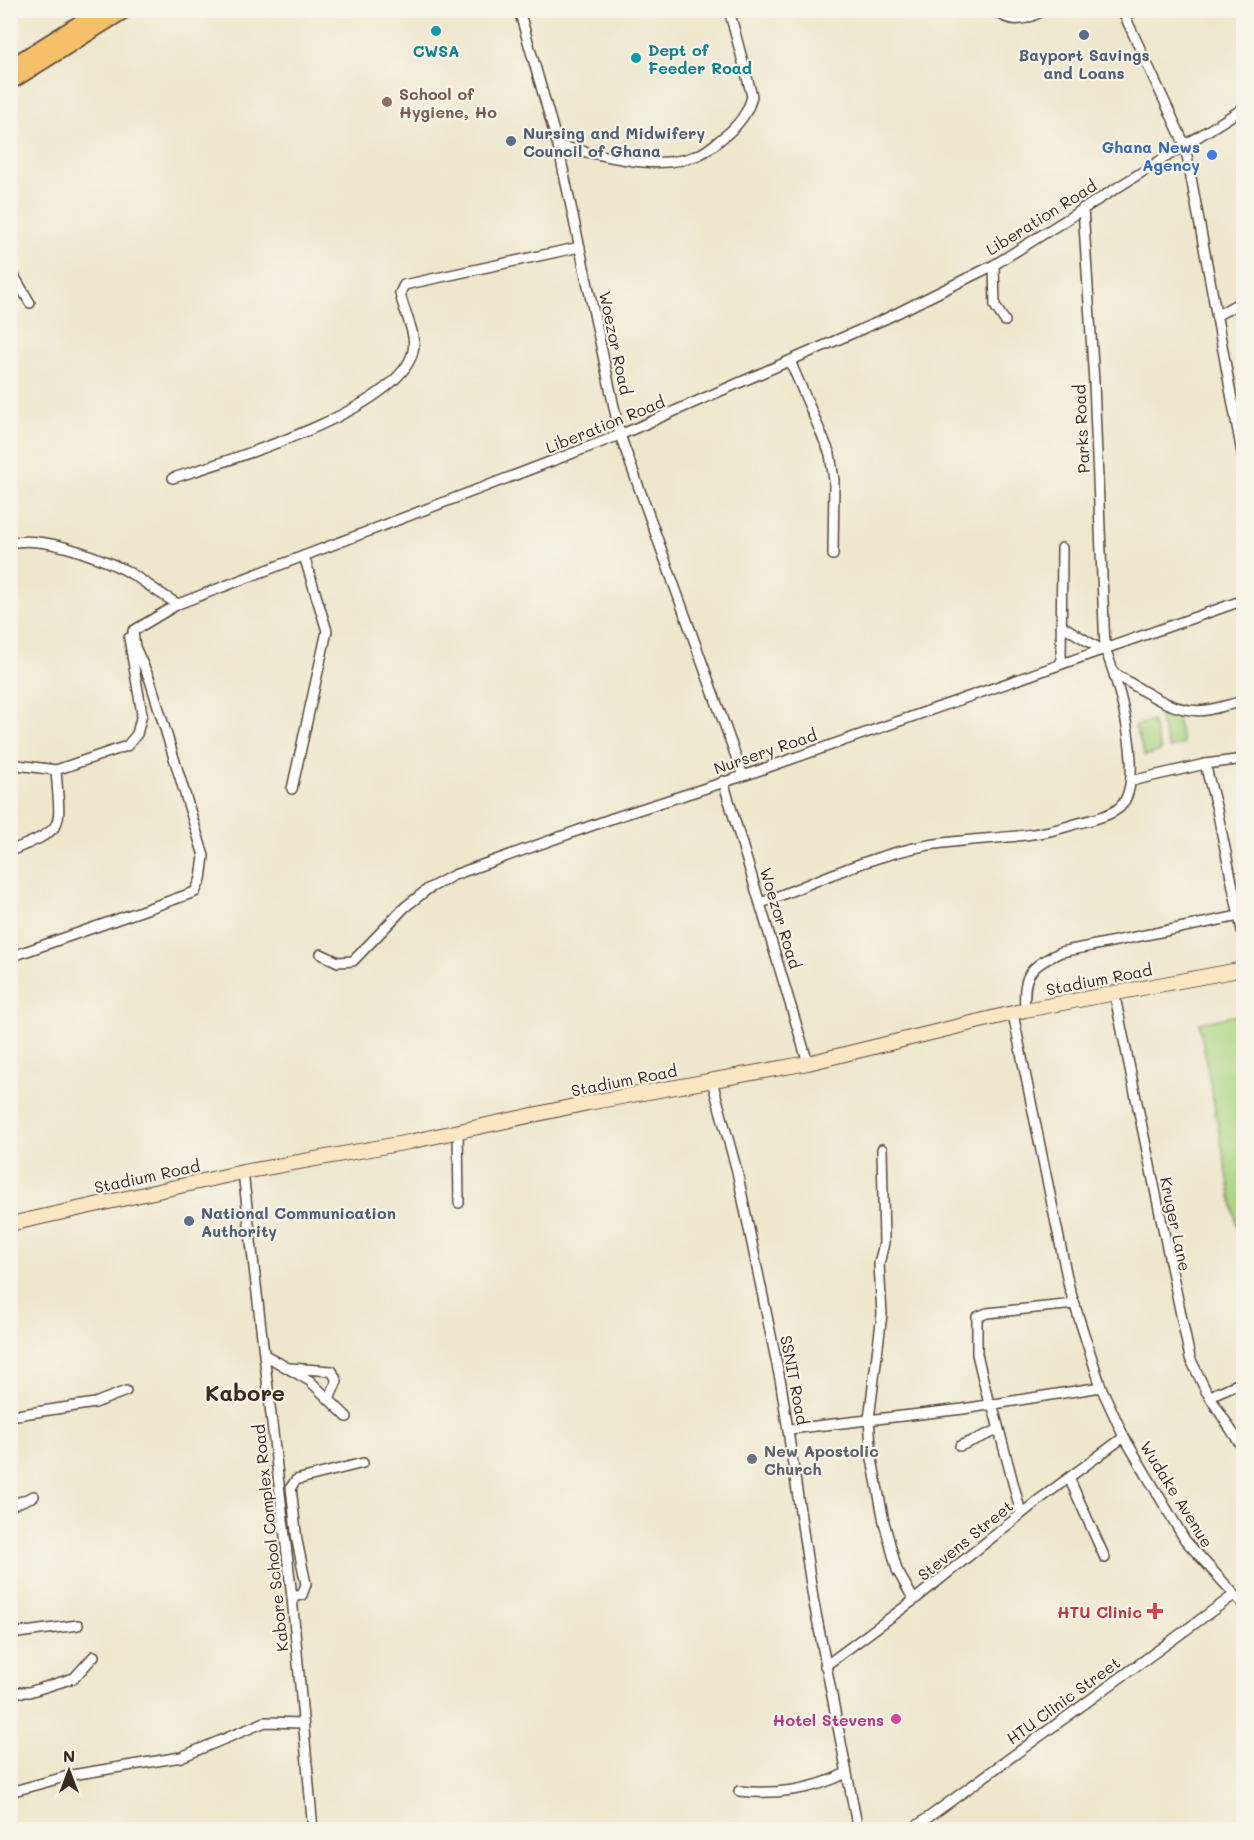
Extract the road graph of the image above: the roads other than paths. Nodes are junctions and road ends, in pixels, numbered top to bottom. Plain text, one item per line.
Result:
1 (101, 10) edge
2 (125, 10) edge
3 (519, 10) edge
4 (729, 10) edge
5 (995, 10) edge
6 (1044, 10) edge
7 (1122, 10) edge
8 (10, 67) edge
9 (10, 82) edge
10 (1244, 108) edge
11 (1185, 145) junction
12 (558, 146) junction
13 (1083, 208) junction
14 (579, 247) junction
15 (994, 265) junction
16 (10, 269) edge
17 (1244, 300) edge
18 (30, 303) dead end
19 (1216, 316) junction
20 (1005, 321) dead end
21 (790, 362) junction
22 (620, 435) junction
23 (1244, 464) edge
24 (173, 478) dead end
25 (10, 543) edge
26 (1062, 548) dead end
27 (833, 555) dead end
28 (304, 556) junction
29 (1244, 600) edge
30 (178, 604) junction
31 (1061, 625) junction
32 (133, 631) junction
33 (1104, 649) junction
34 (1061, 664) junction
35 (1117, 675) junction
36 (1244, 701) edge
37 (1244, 759) edge
38 (10, 764) edge
39 (1204, 765) junction
40 (56, 770) junction
41 (743, 776) junction
42 (723, 781) junction
43 (1131, 781) junction
44 (292, 789) dead end
45 (10, 851) edge
46 (761, 903) junction
47 (1239, 916) junction
48 (1244, 940) edge
49 (321, 954) dead end
50 (10, 957) edge
51 (1244, 969) edge
52 (1114, 992) junction
53 (1019, 1012) junction
54 (808, 1063) junction
55 (712, 1081) junction
56 (458, 1131) junction
57 (882, 1149) dead end
58 (243, 1172) junction
59 (459, 1203) dead end
60 (10, 1224) edge
61 (1075, 1304) junction
62 (265, 1354) junction
63 (287, 1368) junction
64 (1244, 1381) edge
65 (1101, 1387) junction
66 (126, 1391) dead end
67 (1210, 1396) junction
68 (329, 1399) junction
69 (991, 1404) junction
70 (10, 1416) edge
71 (347, 1417) dead end
72 (869, 1419) junction
73 (790, 1429) junction
74 (998, 1430) junction
75 (1124, 1437) junction
76 (960, 1446) dead end
77 (1244, 1450) edge
78 (363, 1463) dead end
79 (1070, 1478) junction
80 (34, 1496) dead end
81 (10, 1506) edge
82 (1021, 1514) junction
83 (1105, 1558) dead end
84 (1234, 1595) junction
85 (292, 1597) junction
86 (914, 1600) junction
87 (1244, 1605) edge
88 (78, 1625) dead end
89 (10, 1634) edge
90 (94, 1656) dead end
91 (825, 1666) junction
92 (10, 1692) edge
93 (303, 1723) junction
94 (846, 1773) junction
95 (739, 1791) dead end
96 (10, 1792) edge
97 (313, 1830) edge
98 (858, 1830) edge
99 (911, 1830) edge

1 - 8 main road
2 - 9 main road
3 - 12 street, Woezor Road
4 - 12 street
5 - 6 street
7 - 11 street
10 - 11 street, Liberation Road
11 - 13 street, Liberation Road
11 - 19 street
12 - 14 street, Woezor Road
13 - 15 street, Liberation Road
13 - 33 street, Parks Road
14 - 22 street, Woezor Road
14 - 24 street
15 - 20 street
15 - 21 street, Liberation Road
16 - 18 street
17 - 19 street
19 - 23 street
21 - 22 street, Liberation Road
21 - 27 street
22 - 28 street, Liberation Road
22 - 41 street, Woezor Road
25 - 30 street
26 - 31 street
28 - 30 street, Liberation Road
28 - 44 street
29 - 33 street, Nursery Road
30 - 32 street, Liberation Road
31 - 33 street
31 - 34 street
32 - 40 street
32 - 50 street
33 - 34 street, Nursery Road
33 - 35 street
34 - 41 street, Nursery Road
35 - 36 street
35 - 43 street
37 - 39 street
38 - 40 street
39 - 43 street
39 - 47 street
40 - 45 street
41 - 42 street, Nursery Road
42 - 46 street, Woezor Road
42 - 49 street, Nursery Road
43 - 46 street
46 - 54 street, Woezor Road
47 - 48 street
47 - 53 street, Wudake Avenue
51 - 52 main road, Stadium Road
52 - 53 main road, Stadium Road
52 - 67 street, Kruger Lane
53 - 54 main road, Stadium Road
53 - 61 street, Wudake Avenue
54 - 55 main road, Stadium Road
55 - 56 main road, Stadium Road
55 - 73 street, SSNIT Road
56 - 58 main road, Stadium Road
56 - 59 street
57 - 72 street
58 - 60 main road, Stadium Road
58 - 62 street, Kabore School Complex Road
61 - 65 street, Wudake Avenue
61 - 69 street
62 - 63 street
62 - 85 street, Kabore School Complex Road
63 - 68 street
63 - 68 street
64 - 67 street
65 - 69 street
65 - 75 street, Wudake Avenue
66 - 70 street
67 - 77 street, Kruger Lane
68 - 71 street
69 - 72 street
69 - 74 street
72 - 73 street
72 - 86 street
73 - 91 street, SSNIT Road
74 - 76 street
74 - 82 street
75 - 79 street, Stevens Street
75 - 84 street, Wudake Avenue
78 - 85 street
79 - 82 street, Stevens Street
79 - 83 street
80 - 81 street
82 - 86 street, Stevens Street
84 - 87 street, Wudake Avenue
84 - 99 street, HTU Clinic Street
85 - 93 street, Kabore School Complex Road
86 - 91 street, Stevens Street
88 - 89 street
90 - 92 street
91 - 94 street, SSNIT Road
93 - 96 street
93 - 97 street, Kabore School Complex Road
94 - 95 street
94 - 98 street, SSNIT Road

